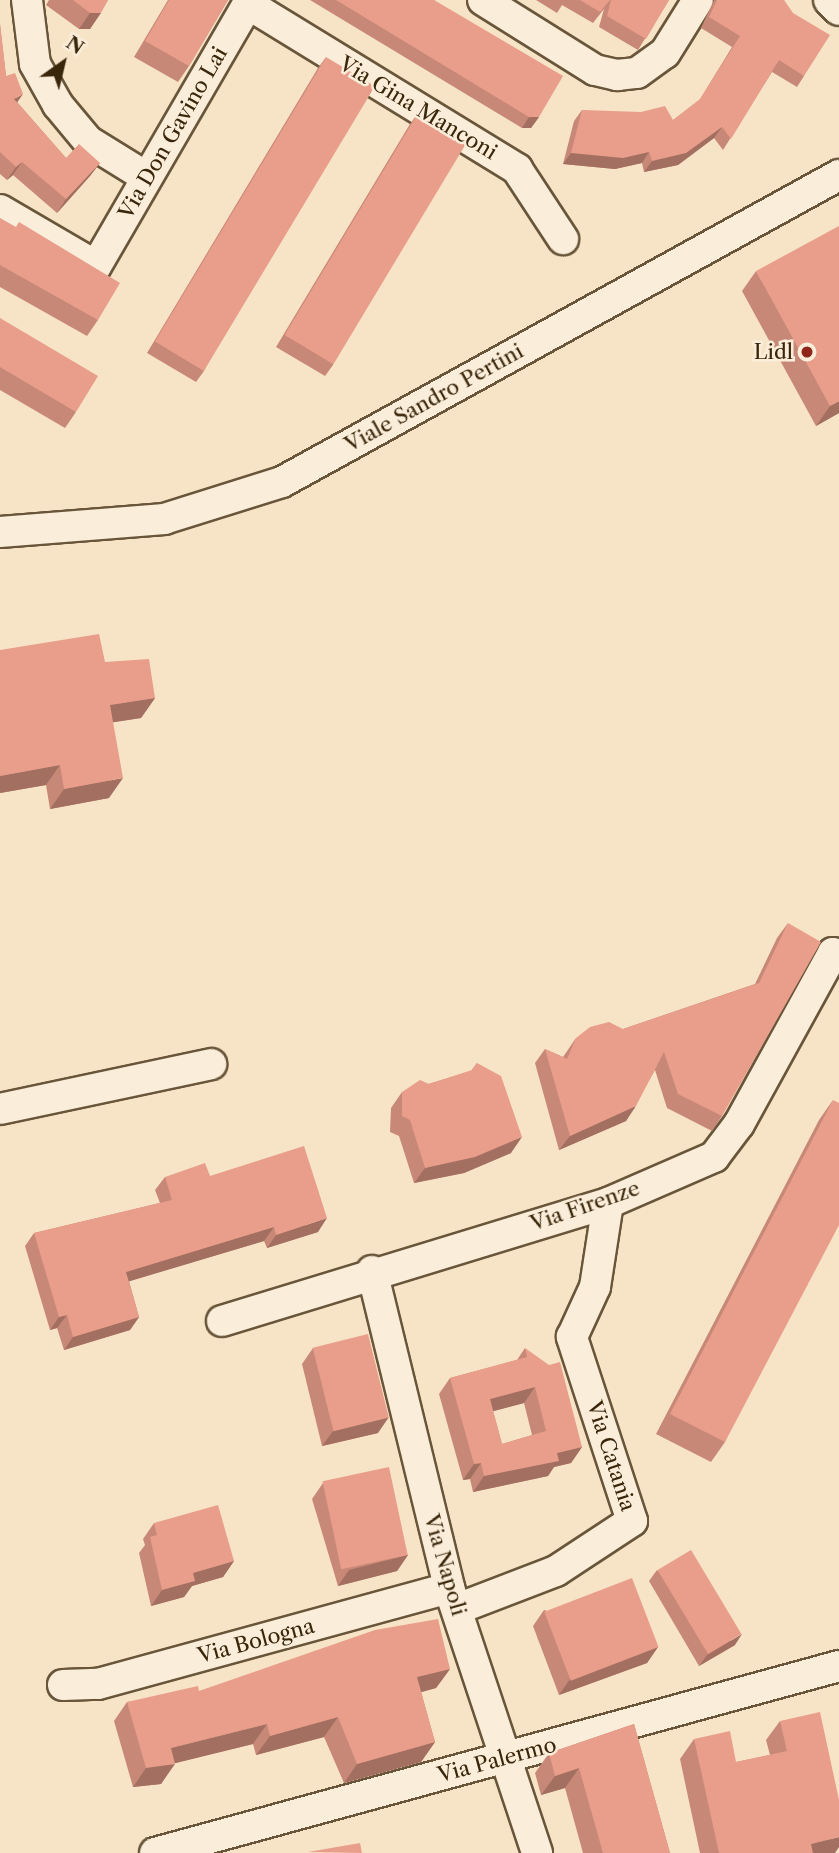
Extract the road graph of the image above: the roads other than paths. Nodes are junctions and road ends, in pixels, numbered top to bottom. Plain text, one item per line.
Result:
1 (27, 0) edge
2 (483, 0) edge
3 (698, 0) edge
4 (830, 0) edge
5 (249, 2) edge
6 (839, 10) edge
7 (839, 175) edge
8 (146, 177) junction
9 (0, 211) edge
10 (563, 239) dead end
11 (0, 532) edge
12 (839, 957) edge
13 (211, 1064) dead end
14 (0, 1109) edge
15 (608, 1203) junction
16 (372, 1271) junction
17 (222, 1321) dead end
18 (453, 1599) junction
19 (839, 1665) edge
20 (63, 1685) dead end
21 (508, 1757) junction
22 (155, 1853) edge
23 (537, 1853) edge

1 - 8 street
2 - 3 street
4 - 6 street
5 - 8 street, Via Don Gavino Lai
5 - 10 street, Via Gina Manconi
7 - 11 street, Viale Sandro Pertini
8 - 9 street, Via Don Gavino Lai
12 - 15 street, Via Firenze
13 - 14 street
15 - 16 street, Via Firenze
15 - 18 street, Via Catania
16 - 17 street, Via Firenze
16 - 18 street, Via Napoli
18 - 20 street, Via Bologna
18 - 21 street, Via Napoli
19 - 21 street, Via Palermo
21 - 22 street, Via Palermo
21 - 23 street, Via Napoli

